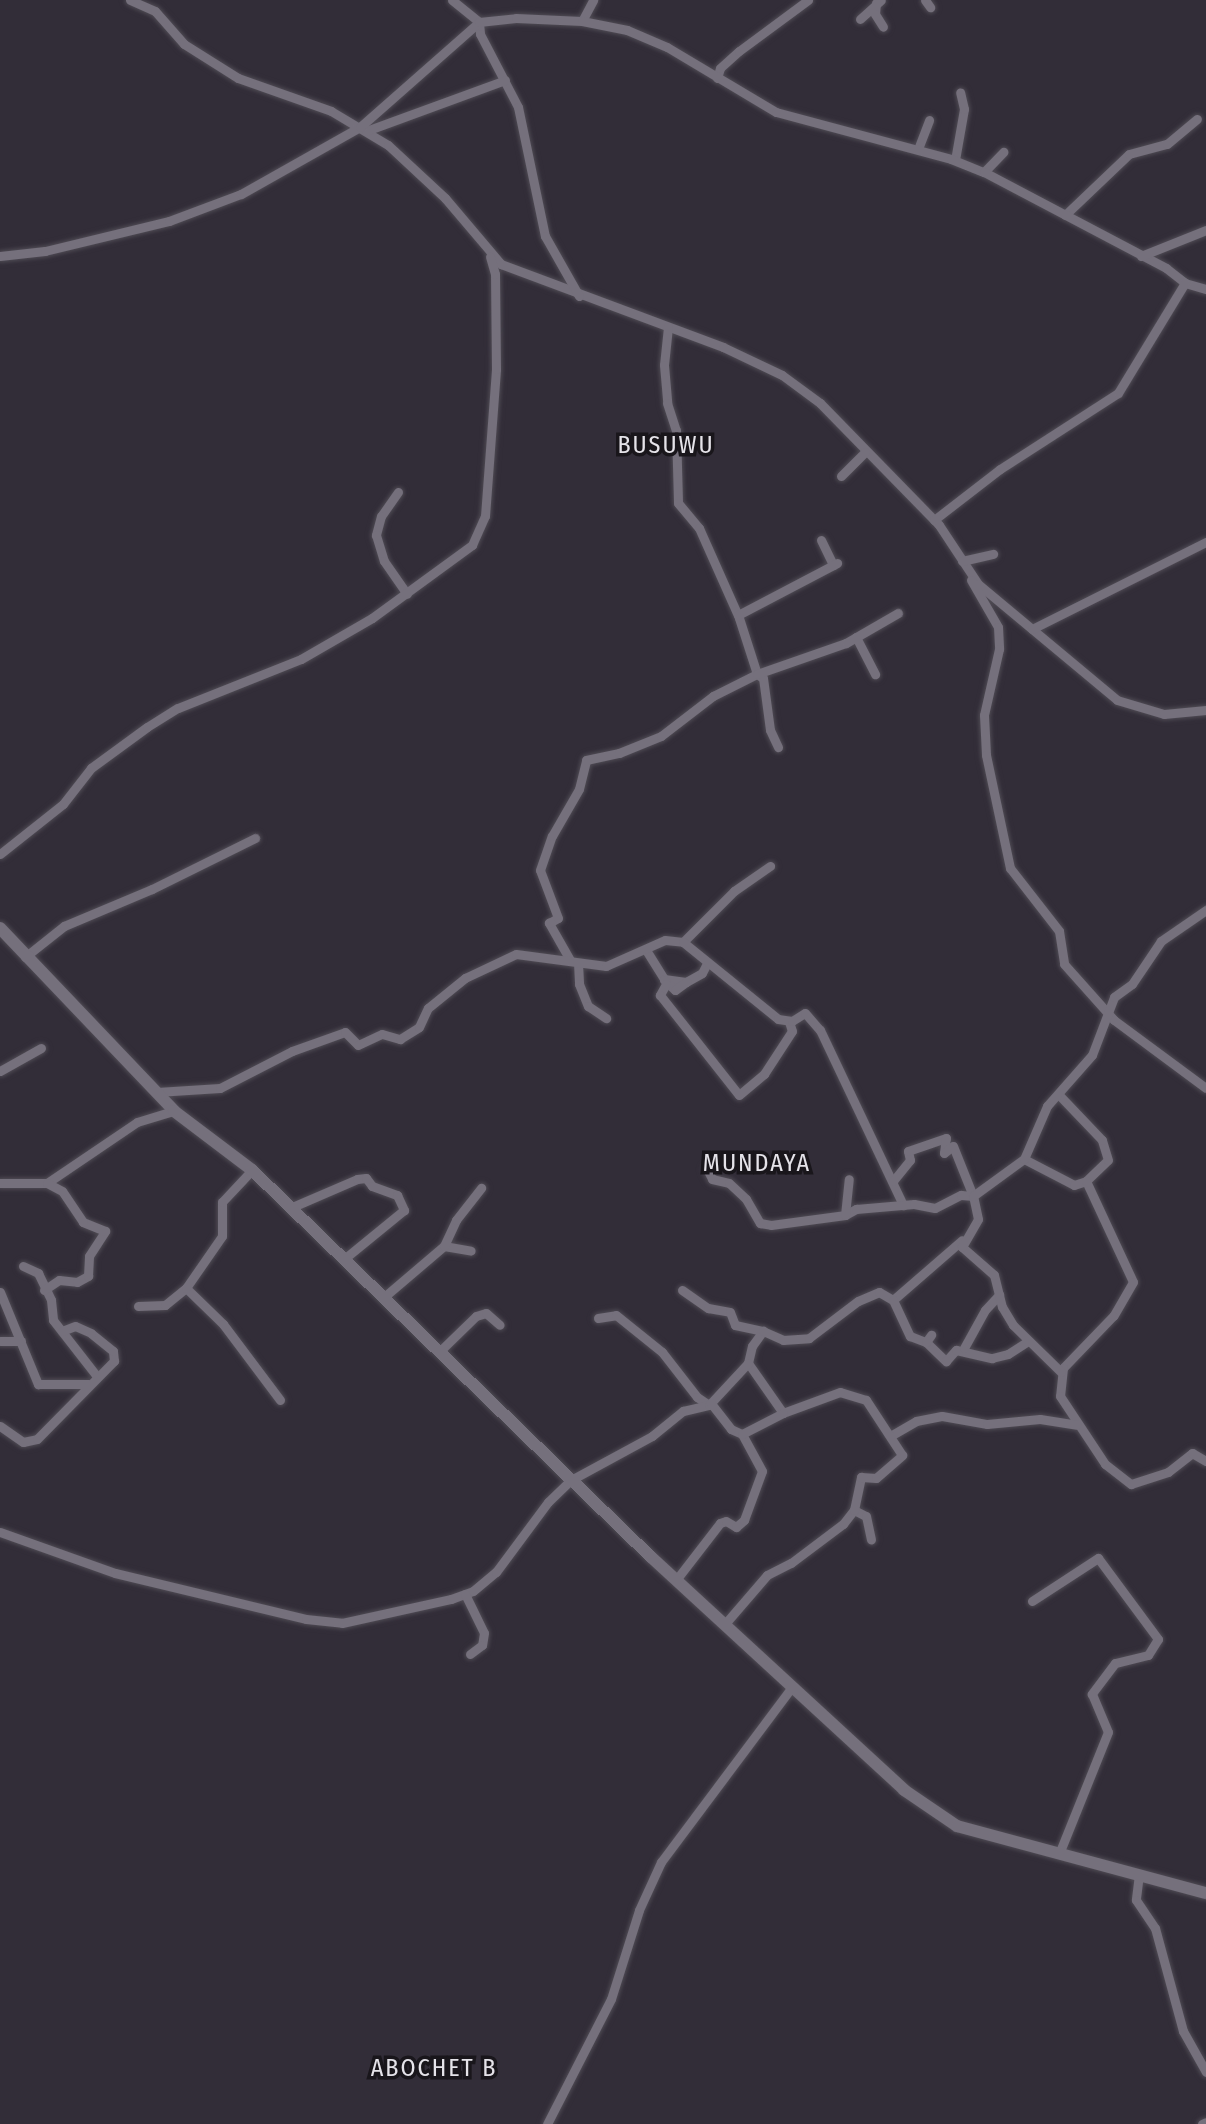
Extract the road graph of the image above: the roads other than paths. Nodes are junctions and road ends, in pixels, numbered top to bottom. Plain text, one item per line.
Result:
1 (130, 0) edge
2 (452, 0) edge
3 (593, 0) edge
4 (808, 0) edge
5 (879, 2) edge
6 (860, 19) dead end
7 (582, 21) junction
8 (479, 22) junction
9 (883, 27) dead end
10 (717, 78) junction
11 (505, 80) junction
12 (960, 92) dead end
13 (1198, 119) dead end
14 (929, 120) dead end
15 (363, 129) junction
16 (918, 149) junction
17 (1003, 152) dead end
18 (955, 160) junction
19 (984, 172) junction
20 (1065, 215) junction
21 (1206, 230) edge
22 (489, 255) junction
23 (0, 256) edge
24 (1141, 256) junction
25 (1185, 284) junction
26 (1206, 289) edge
27 (580, 297) junction
28 (668, 327) junction
29 (865, 452) junction
30 (841, 476) dead end
31 (398, 492) dead end
32 (934, 520) junction
33 (821, 540) dead end
34 (1206, 542) edge
35 (993, 554) dead end
36 (962, 561) junction
37 (967, 572) junction
38 (407, 594) junction
39 (898, 613) dead end
40 (738, 615) junction
41 (1032, 629) junction
42 (856, 637) junction
43 (757, 674) junction
44 (875, 674) dead end
45 (1206, 710) edge
46 (778, 747) dead end
47 (255, 838) dead end
48 (0, 854) edge
49 (769, 866) dead end
50 (1206, 910) edge
51 (0, 928) edge
52 (683, 942) junction
53 (646, 950) junction
54 (25, 957) junction
55 (574, 962) junction
56 (707, 963) junction
57 (665, 981) junction
58 (1109, 1014) junction
59 (606, 1018) dead end
60 (789, 1021) junction
61 (41, 1048) dead end
62 (1, 1072) edge
63 (1206, 1088) edge
64 (157, 1092) junction
65 (1059, 1095) junction
66 (174, 1111) junction
67 (1024, 1159) junction
68 (707, 1169) dead end
69 (252, 1170) junction
70 (849, 1179) dead end
71 (894, 1181) junction
72 (1086, 1181) junction
73 (0, 1183) edge
74 (47, 1183) junction
75 (481, 1188) dead end
76 (973, 1196) junction
77 (903, 1205) junction
78 (290, 1208) junction
79 (845, 1214) junction
80 (962, 1240) junction
81 (444, 1246) junction
82 (471, 1251) dead end
83 (344, 1259) junction
84 (23, 1266) dead end
85 (186, 1288) junction
86 (44, 1290) junction
87 (682, 1290) dead end
88 (0, 1292) edge
89 (999, 1295) junction
90 (384, 1297) junction
91 (894, 1300) junction
92 (138, 1306) dead end
93 (598, 1318) dead end
94 (500, 1325) dead end
95 (62, 1331) junction
96 (763, 1331) junction
97 (0, 1341) edge
98 (21, 1341) junction
99 (1028, 1341) junction
100 (964, 1348) junction
101 (440, 1351) junction
102 (748, 1363) junction
103 (1061, 1372) junction
104 (96, 1375) junction
105 (88, 1384) junction
106 (279, 1400) dead end
107 (710, 1404) junction
108 (783, 1413) junction
109 (0, 1426) edge
110 (1078, 1426) junction
111 (742, 1434) junction
112 (892, 1435) junction
113 (1206, 1461) edge
114 (571, 1480) junction
115 (854, 1510) junction
116 (0, 1532) edge
117 (871, 1539) dead end
118 (676, 1580) junction
119 (466, 1594) junction
120 (1031, 1601) dead end
121 (724, 1625) junction
122 (470, 1654) dead end
123 (791, 1688) junction
124 (1059, 1854) junction
125 (1139, 1874) junction
126 (1206, 1893) edge
127 (1206, 2072) edge
128 (547, 2124) edge

1 - 15 street
2 - 8 street
3 - 7 street
4 - 10 street
5 - 6 street
5 - 9 street
7 - 8 street
7 - 10 street
8 - 11 street
8 - 15 street
10 - 16 street
11 - 15 street
11 - 27 street
12 - 18 street
13 - 20 street
14 - 16 street
15 - 22 street
15 - 23 street
16 - 18 street
17 - 19 street
18 - 19 street
19 - 20 street
20 - 24 street
21 - 24 street
22 - 27 street
22 - 38 street
24 - 25 street
25 - 26 street
25 - 32 street
27 - 28 street
28 - 29 street
28 - 40 street
29 - 30 street
29 - 32 street
31 - 38 street
32 - 36 street
33 - 40 street
34 - 41 street
35 - 36 street
36 - 37 street
37 - 41 street
37 - 58 street
38 - 48 street
39 - 42 street
40 - 43 street
41 - 45 street
42 - 43 street
42 - 44 street
43 - 46 street
43 - 55 street
47 - 54 street
49 - 52 street
50 - 58 street
51 - 54 main road
52 - 53 street
52 - 56 street
53 - 55 street
53 - 57 street
54 - 64 main road
55 - 59 street
55 - 64 street
56 - 57 street
56 - 60 street
57 - 60 street
58 - 63 street
58 - 65 street
60 - 71 street
61 - 62 street
64 - 66 main road
65 - 67 street
65 - 72 street
66 - 69 main road
66 - 74 street
67 - 72 street
67 - 76 street
68 - 79 street
69 - 78 main road
69 - 85 street
70 - 79 street
71 - 76 street
71 - 77 street
72 - 103 street
73 - 74 street
74 - 86 street
75 - 81 street
76 - 77 street
76 - 80 street
77 - 79 street
78 - 83 main road
78 - 83 street
80 - 89 street
80 - 91 street
81 - 82 street
81 - 90 street
83 - 90 main road
84 - 86 street
85 - 92 street
85 - 106 street
86 - 95 street
87 - 96 street
88 - 98 street
89 - 99 street
89 - 100 street
90 - 101 main road
91 - 96 street
91 - 100 street
93 - 107 street
94 - 101 street
95 - 104 street
95 - 104 street
96 - 102 street
97 - 98 street
98 - 105 street
99 - 100 street
99 - 103 street
101 - 114 main road
102 - 107 street
102 - 108 street
103 - 110 street
104 - 105 street
105 - 109 street
107 - 111 street
107 - 114 street
108 - 111 street
108 - 112 street
110 - 112 street
110 - 113 street
111 - 118 street
112 - 115 street
114 - 118 main road
114 - 119 street
115 - 117 street
115 - 121 street
116 - 119 street
118 - 121 main road
119 - 122 street
120 - 124 street
121 - 123 main road
123 - 124 main road
123 - 128 street
124 - 125 main road
125 - 126 main road
125 - 127 street

